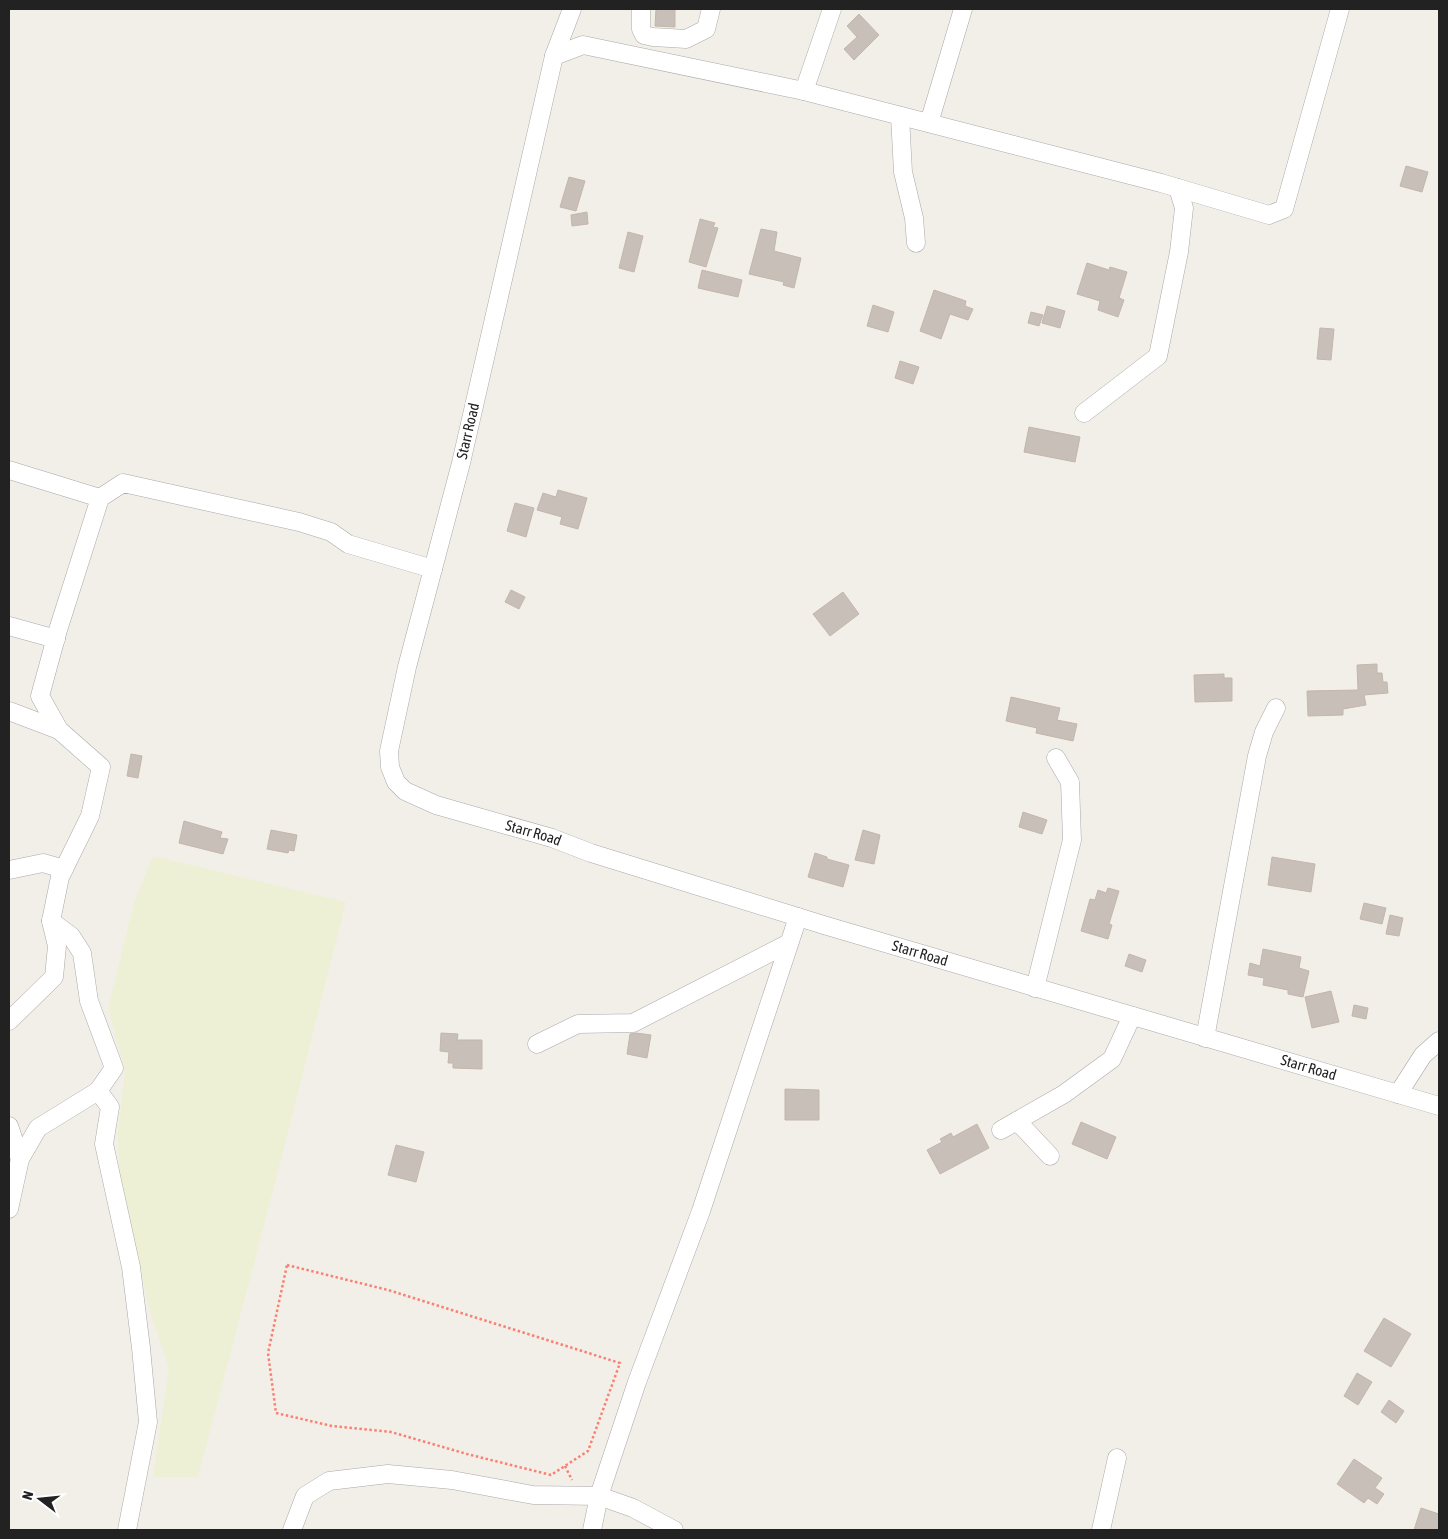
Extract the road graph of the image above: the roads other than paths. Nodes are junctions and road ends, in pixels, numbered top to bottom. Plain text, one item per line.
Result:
1 (572, 9) edge
2 (641, 9) edge
3 (711, 9) edge
4 (832, 9) edge
5 (963, 9) edge
6 (1340, 9) edge
7 (686, 39) junction
8 (554, 56) junction
9 (681, 65) junction
10 (804, 91) junction
11 (900, 116) junction
12 (929, 123) junction
13 (1178, 188) junction
14 (916, 243) dead end
15 (1084, 413) dead end
16 (9, 470) edge
17 (100, 498) junction
18 (433, 569) junction
19 (9, 626) edge
20 (56, 639) junction
21 (1276, 708) dead end
22 (9, 711) edge
23 (60, 730) junction
24 (1056, 758) dead end
25 (64, 869) junction
26 (9, 870) edge
27 (798, 917) junction
28 (51, 921) junction
29 (789, 944) junction
30 (1035, 988) junction
31 (1132, 1016) junction
32 (9, 1021) edge
33 (1205, 1038) junction
34 (1439, 1041) edge
35 (537, 1044) dead end
36 (98, 1091) junction
37 (1398, 1094) junction
38 (1439, 1106) edge
39 (1017, 1121) junction
40 (9, 1126) edge
41 (1001, 1130) dead end
42 (1050, 1156) dead end
43 (20, 1159) junction
44 (9, 1209) edge
45 (1116, 1458) dead end
46 (599, 1496) junction
47 (128, 1530) edge
48 (292, 1530) edge
49 (592, 1530) edge
50 (674, 1530) edge
51 (1101, 1530) edge

1 - 8 street, Starr Road
2 - 7 street
3 - 7 street
4 - 10 street
5 - 12 street
6 - 13 street
7 - 9 street
8 - 9 street
8 - 18 street, Starr Road
9 - 10 street
10 - 11 street
11 - 12 street
11 - 14 street
12 - 13 street
13 - 15 street
16 - 17 street
17 - 18 street
17 - 20 street
18 - 27 street, Starr Road
19 - 20 street
20 - 23 street
21 - 33 street
22 - 23 street
23 - 25 street
24 - 30 street
25 - 26 street
25 - 28 street
27 - 29 street
27 - 30 street, Starr Road
28 - 32 street
28 - 36 street
29 - 35 street
29 - 46 street
30 - 31 street, Starr Road
31 - 33 street, Starr Road
31 - 39 street
33 - 37 street, Starr Road
34 - 37 street
36 - 43 street
36 - 47 street
37 - 38 street, Starr Road
39 - 41 street
39 - 42 street
40 - 43 street
43 - 44 street
45 - 51 street
46 - 48 street
46 - 49 street
46 - 50 street

